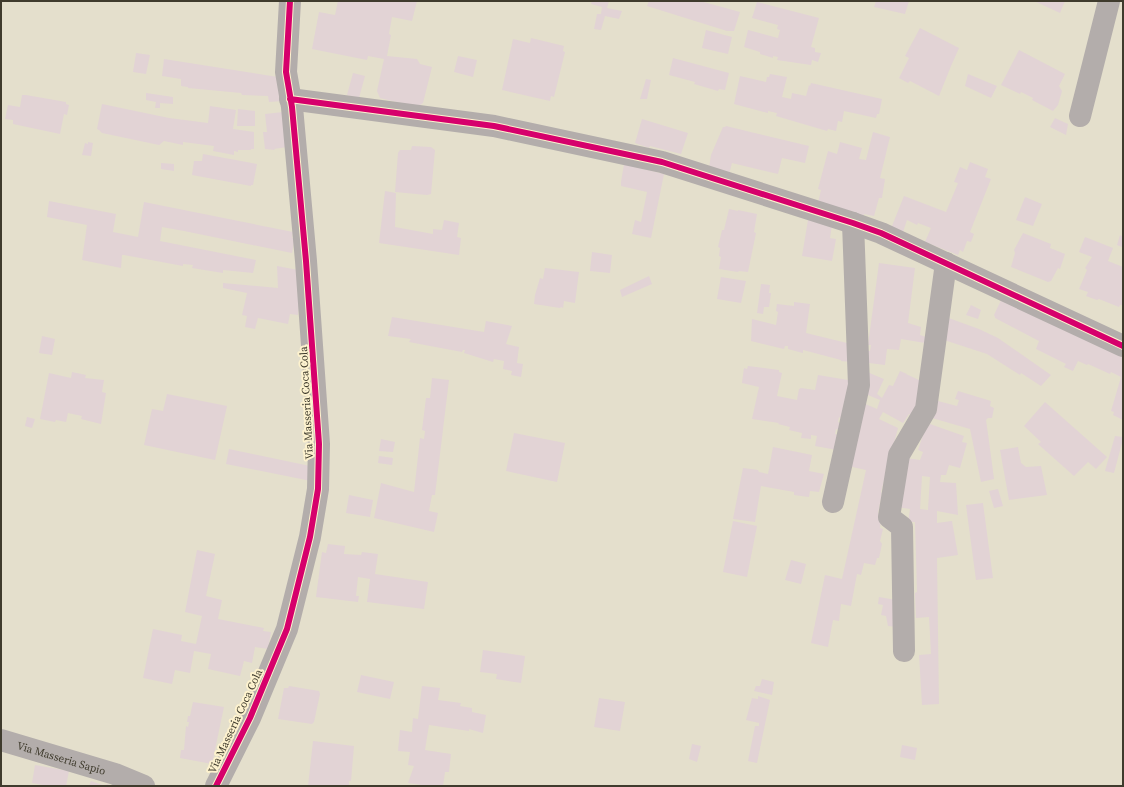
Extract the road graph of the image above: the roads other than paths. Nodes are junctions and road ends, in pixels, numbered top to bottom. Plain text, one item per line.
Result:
1 (290, 1) edge
2 (1109, 1) edge
3 (290, 99) junction
4 (1080, 116) dead end
5 (853, 223) junction
6 (946, 263) junction
7 (1123, 346) edge
8 (833, 502) dead end
9 (904, 651) dead end
10 (1, 740) edge
11 (144, 786) edge
12 (216, 786) edge

1 - 3 street, Via Masseria Coca Cola
2 - 4 street
3 - 5 street
3 - 12 street, Via Masseria Coca Cola
5 - 6 street
5 - 8 street
6 - 7 street
6 - 9 street
10 - 11 street, Via Masseria Sapio

